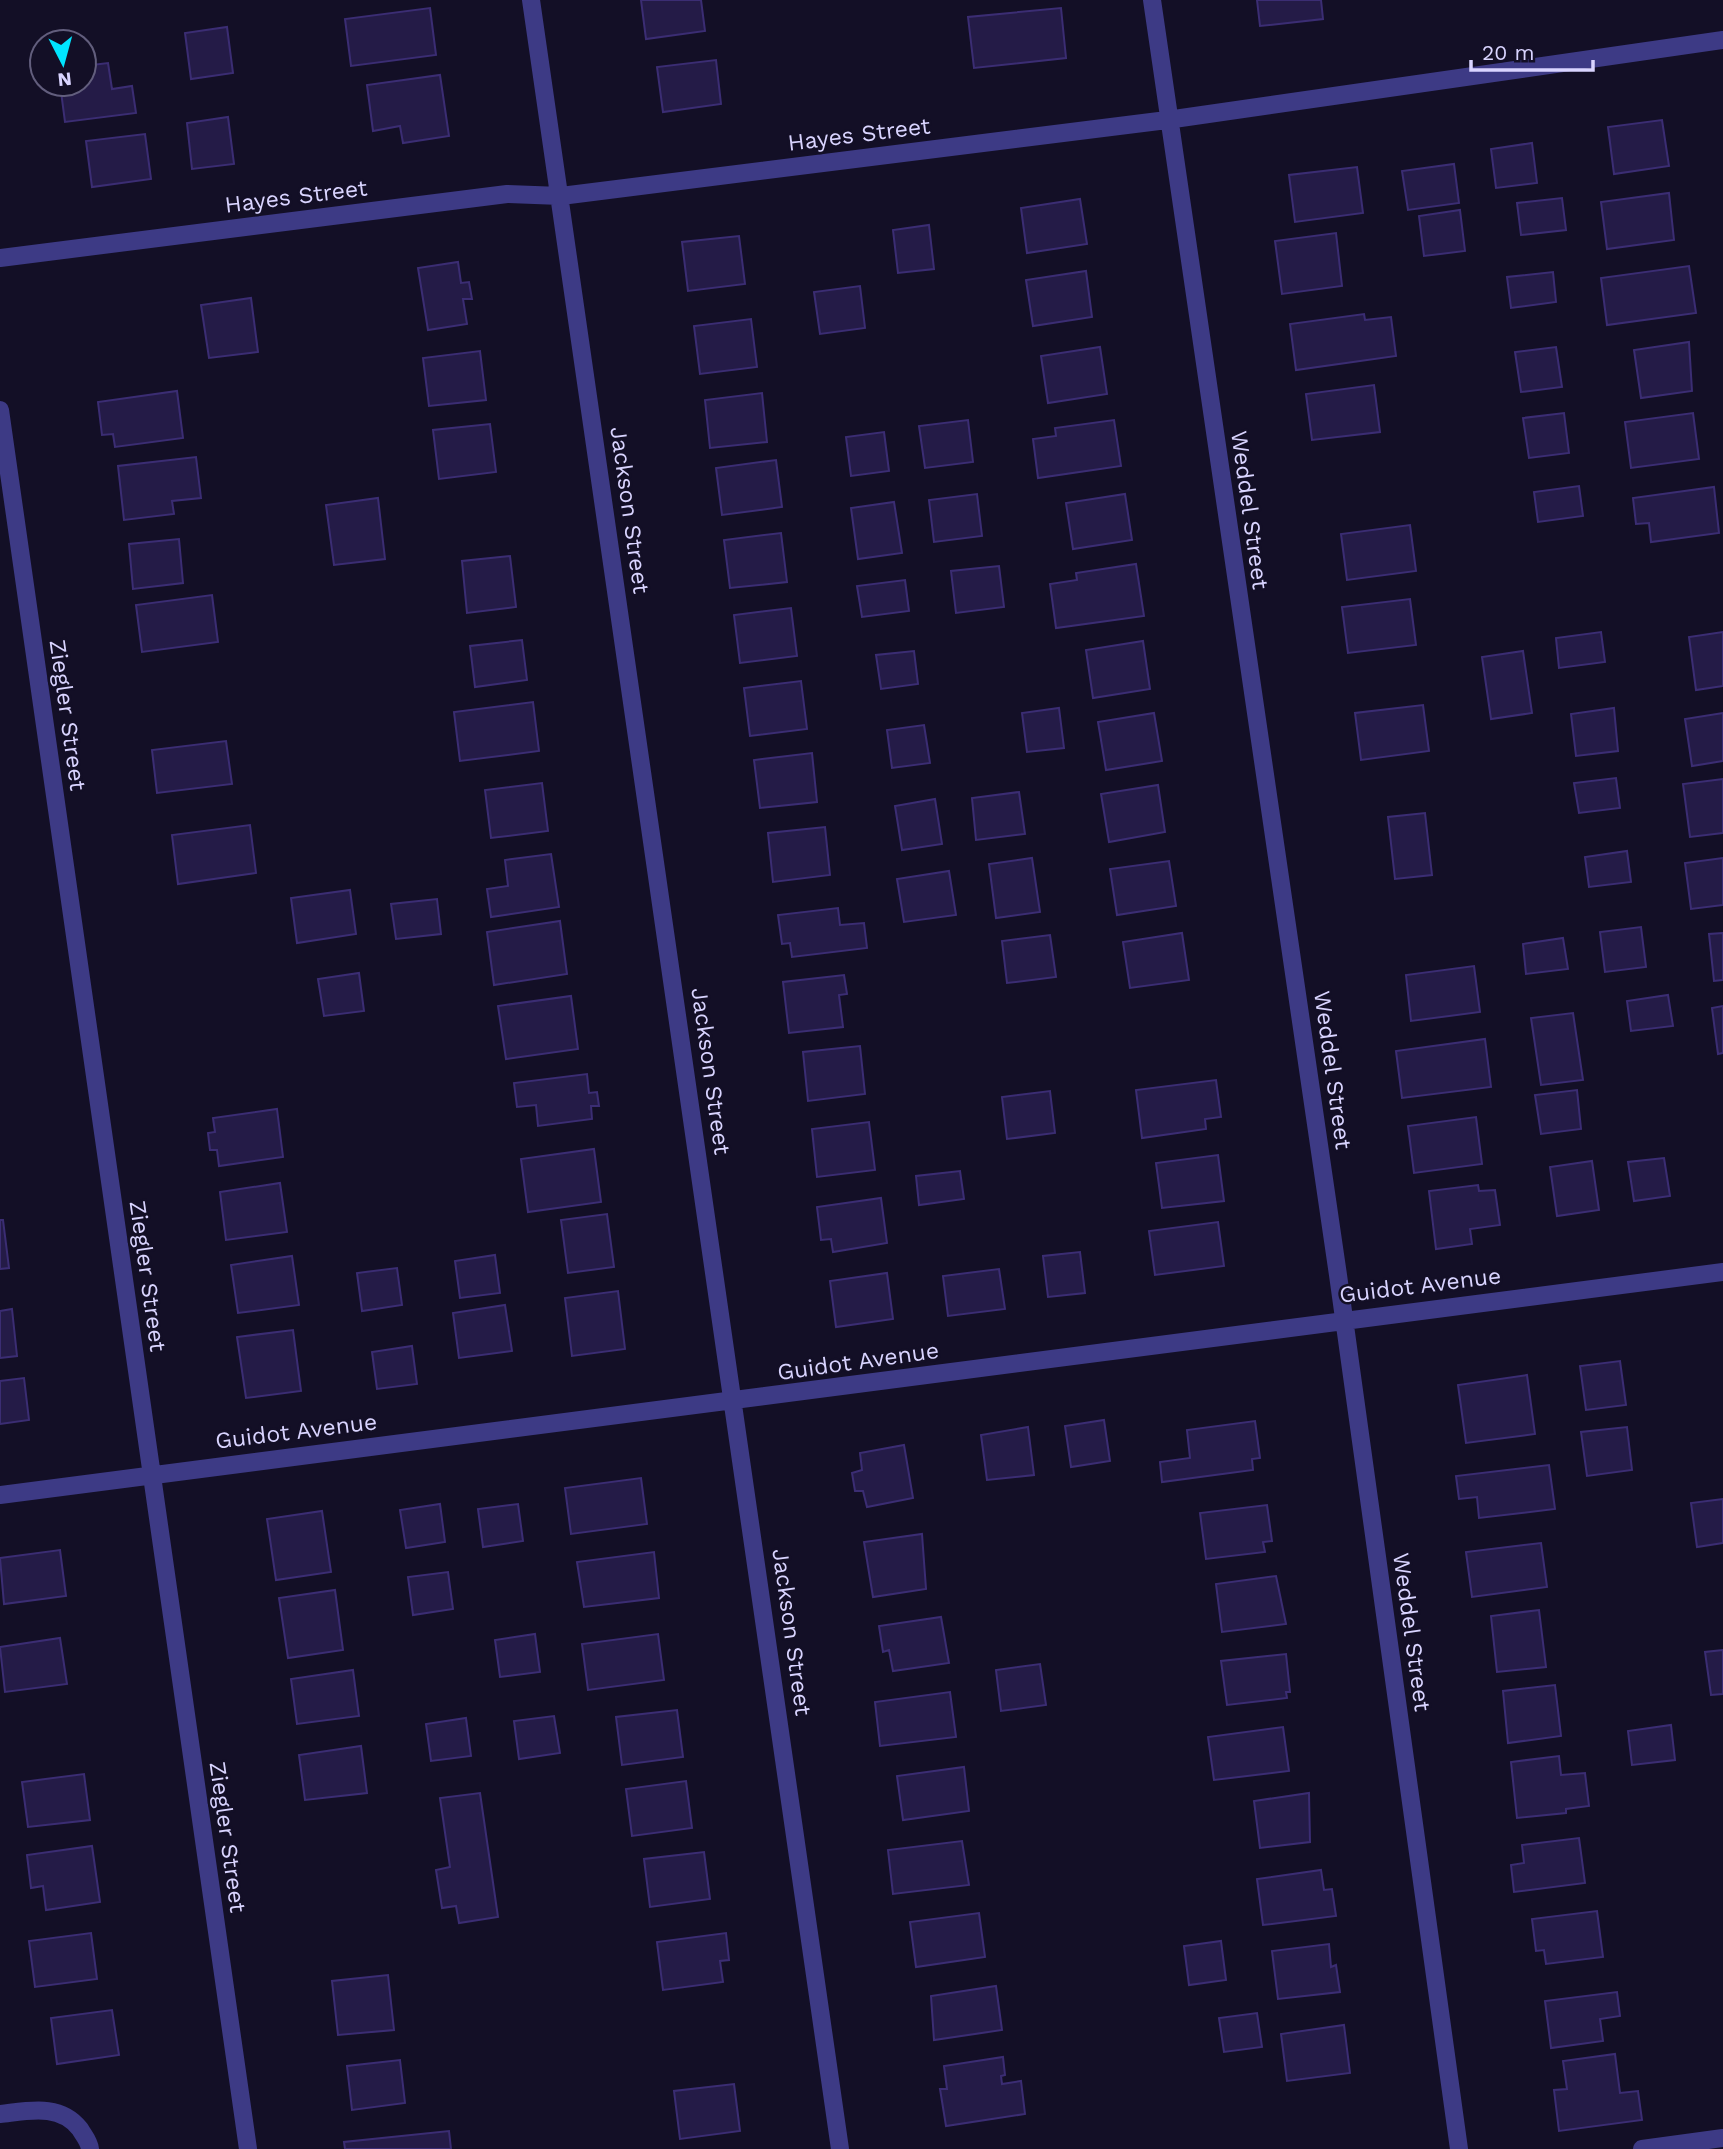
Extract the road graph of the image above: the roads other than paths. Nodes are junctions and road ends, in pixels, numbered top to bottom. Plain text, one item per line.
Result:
1 (531, 0) edge
2 (1152, 0) edge
3 (1723, 40) edge
4 (1167, 120) junction
5 (561, 196) junction
6 (0, 258) edge
7 (0, 410) edge
8 (1723, 1272) edge
9 (1344, 1320) junction
10 (734, 1402) junction
11 (151, 1475) junction
12 (0, 1495) edge
13 (0, 2114) edge
14 (1723, 2138) edge
15 (90, 2149) edge
16 (248, 2149) edge
17 (840, 2149) edge
18 (1459, 2149) edge
19 (1642, 2149) edge

1 - 5 street, Jackson Street
2 - 4 street, Weddel Street
3 - 4 street, Hayes Street
4 - 5 street, Hayes Street
4 - 9 street, Weddel Street
5 - 6 street, Hayes Street
5 - 10 street, Jackson Street
7 - 11 street, Ziegler Street
8 - 9 street, Guidot Avenue
9 - 10 street, Guidot Avenue
9 - 18 street, Weddel Street
10 - 11 street, Guidot Avenue
10 - 17 street, Jackson Street
11 - 12 street, Guidot Avenue
11 - 16 street, Ziegler Street
13 - 15 street
14 - 19 street

